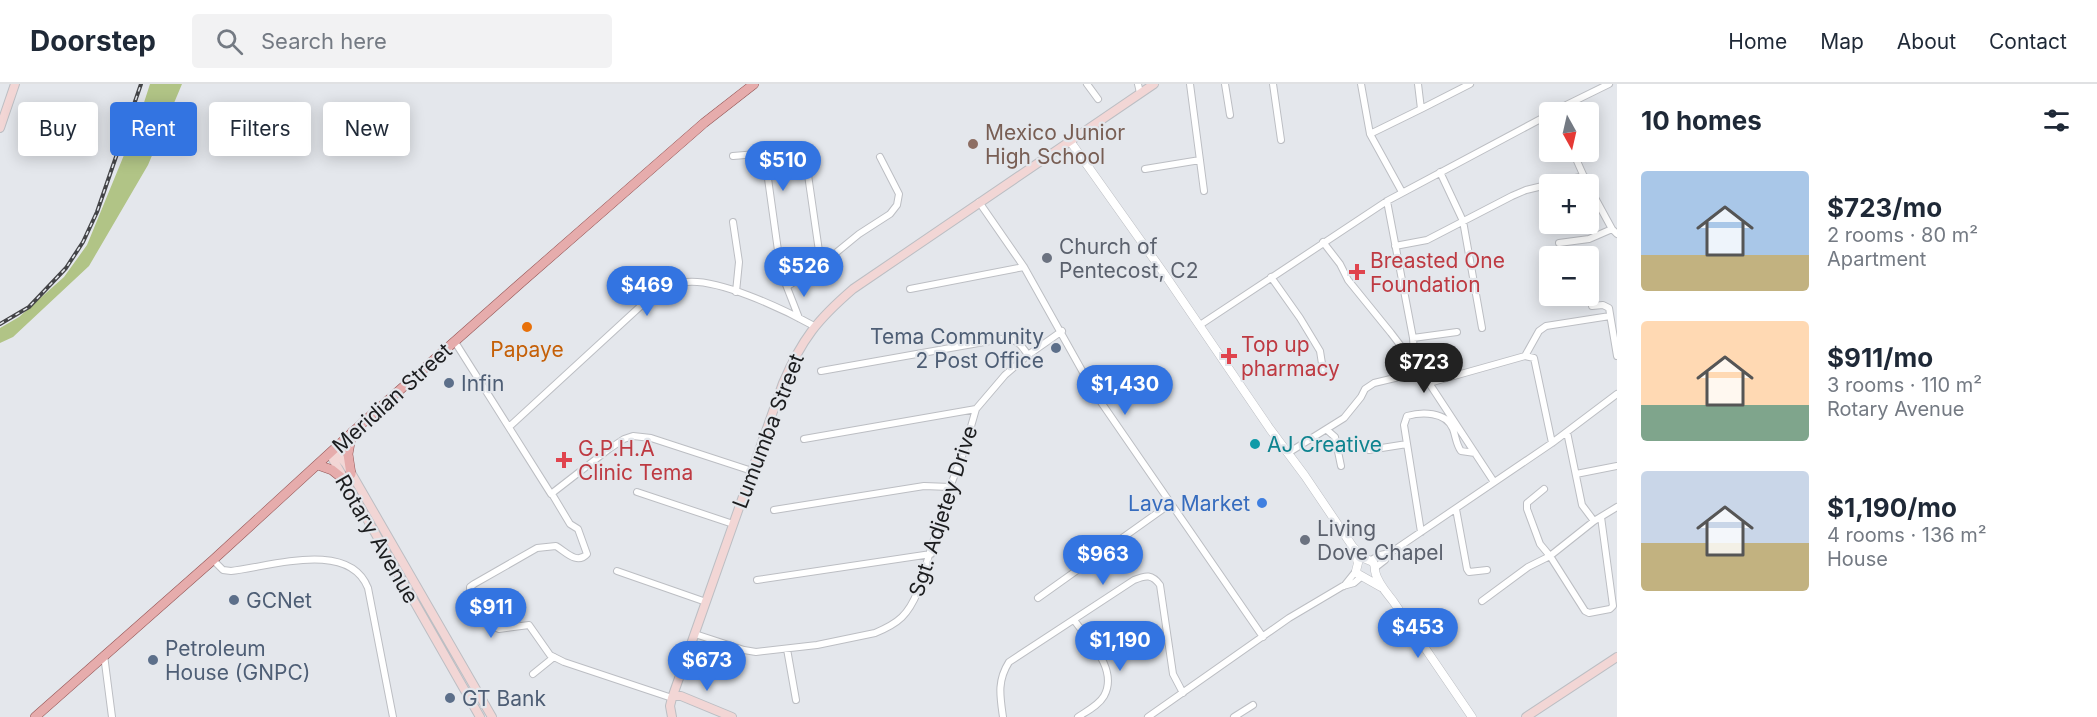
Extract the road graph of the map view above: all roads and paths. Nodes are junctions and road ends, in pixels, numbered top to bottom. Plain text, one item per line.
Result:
1 (15, 84) edge
2 (754, 84) edge
3 (1087, 84) edge
4 (1154, 84) edge
5 (1190, 84) edge
6 (1225, 84) edge
7 (1273, 84) edge
8 (1361, 84) edge
9 (1418, 84) edge
10 (1470, 84) edge
11 (1609, 84) edge
12 (1139, 88) edge
13 (1098, 99) dead end
14 (1574, 102) edge
15 (1421, 109) junction
16 (1230, 115) dead end
17 (1539, 120) edge
18 (0, 128) edge
19 (1370, 134) junction
20 (1281, 140) dead end
21 (1070, 141) junction
22 (805, 154) dead end
23 (733, 156) dead end
24 (880, 157) dead end
25 (1200, 160) junction
26 (1145, 169) dead end
27 (1440, 172) junction
28 (1539, 187) edge
29 (1204, 191) dead end
30 (1402, 192) junction
31 (1387, 201) junction
32 (979, 202) junction
33 (1599, 205) edge
34 (1463, 221) junction
35 (733, 222) dead end
36 (1612, 229) junction
37 (1617, 234) edge
38 (1323, 242) junction
39 (1558, 243) dead end
40 (1395, 246) junction
41 (821, 265) junction
42 (1024, 267) junction
43 (1270, 277) junction
44 (788, 286) junction
45 (910, 289) dead end
46 (736, 292) junction
47 (1599, 306) edge
48 (1611, 316) junction
49 (799, 318) junction
50 (814, 326) junction
51 (1200, 326) junction
52 (1482, 328) dead end
53 (1062, 332) junction
54 (1457, 332) dead end
55 (1413, 338) junction
56 (455, 342) junction
57 (1028, 355) junction
58 (1617, 356) edge
59 (1525, 357) junction
60 (1418, 369) junction
61 (1323, 370) dead end
62 (821, 371) dead end
63 (1428, 383) junction
64 (1617, 394) edge
65 (976, 410) junction
66 (508, 427) junction
67 (1326, 430) junction
68 (352, 432) junction
69 (1567, 432) junction
70 (804, 439) dead end
71 (1552, 443) junction
72 (1407, 444) junction
73 (1369, 450) dead end
74 (332, 452) junction
75 (1288, 453) junction
76 (1475, 453) junction
77 (318, 465) junction
78 (1617, 465) edge
79 (1341, 466) dead end
80 (752, 471) junction
81 (1576, 474) junction
82 (347, 476) junction
83 (1494, 482) junction
84 (950, 487) junction
85 (1544, 489) dead end
86 (637, 492) dead end
87 (552, 494) junction
88 (1170, 504) junction
89 (1617, 507) edge
90 (1456, 509) junction
91 (774, 510) dead end
92 (1601, 517) junction
93 (1594, 521) junction
94 (733, 524) junction
95 (1421, 532) junction
96 (930, 554) junction
97 (1550, 556) junction
98 (213, 560) junction
99 (1366, 568) junction
100 (1487, 570) dead end
101 (617, 572) dead end
102 (757, 580) dead end
103 (1038, 598) dead end
104 (1482, 601) dead end
105 (706, 602) junction
106 (1074, 620) junction
107 (695, 634) junction
108 (1263, 637) junction
109 (787, 649) junction
110 (104, 655) junction
111 (554, 657) junction
112 (1617, 657) edge
113 (458, 658) junction
114 (448, 663) junction
115 (533, 674) dead end
116 (1183, 693) junction
117 (673, 697) junction
118 (796, 700) dead end
119 (1253, 705) dead end
120 (35, 717) edge
121 (112, 717) edge
122 (393, 717) edge
123 (480, 717) edge
124 (492, 717) edge
125 (672, 717) edge
126 (732, 717) edge
127 (1003, 717) edge
128 (1078, 717) edge
129 (1148, 717) edge
130 (1234, 717) edge
131 (1472, 717) edge
132 (1526, 717) edge

1 - 18 main road
2 - 56 main road, Meridian Street
3 - 13 street
4 - 12 main road, Lumumba Street
5 - 25 street
6 - 16 street
7 - 20 street
8 - 19 street
9 - 15 street
10 - 15 street
11 - 14 street
12 - 21 main road, Lumumba Street
15 - 19 street
17 - 27 street
19 - 30 street
21 - 32 main road, Lumumba Street
21 - 51 street
22 - 41 street
23 - 44 street
24 - 41 street
25 - 26 street
25 - 29 street
27 - 30 street
27 - 34 street
28 - 34 street
30 - 31 street
31 - 38 street
31 - 40 street
32 - 42 street
32 - 50 main road, Lumumba Street
33 - 36 street
34 - 40 street
34 - 52 street
35 - 46 street
36 - 37 street
36 - 39 street
38 - 43 street
38 - 60 street
40 - 55 street
41 - 44 street
42 - 45 street
42 - 53 street
43 - 51 street
43 - 61 street
44 - 49 street
46 - 49 street
46 - 66 street
47 - 48 street
48 - 58 street
48 - 59 street
49 - 50 street
50 - 80 main road, Lumumba Street
51 - 75 street
53 - 57 street, Sgt. Adjetey Drive
53 - 88 street
54 - 55 street
55 - 60 street
56 - 66 street
56 - 68 main road, Meridian Street
57 - 62 street
57 - 65 street, Sgt. Adjetey Drive
59 - 63 street
59 - 71 street
60 - 63 street
60 - 67 street
63 - 76 street
64 - 69 street
65 - 70 street
65 - 84 street, Sgt. Adjetey Drive
66 - 87 street
67 - 75 street
67 - 79 street
68 - 74 main road, Meridian Street
68 - 82 main road
69 - 71 street
69 - 81 street
71 - 83 street
72 - 73 street
72 - 76 street
72 - 95 street
74 - 77 main road, Meridian Street
74 - 82 main road, Rotary Avenue
75 - 99 street
76 - 83 street
77 - 82 main road
77 - 98 main road, Meridian Street
78 - 81 street
80 - 87 street
80 - 94 main road, Lumumba Street
81 - 93 street
82 - 113 main road, Rotary Avenue
82 - 114 main road, Rotary Avenue
83 - 90 street
84 - 91 street
84 - 96 street, Sgt. Adjetey Drive
85 - 97 street
86 - 94 street
87 - 111 street
88 - 103 street
88 - 108 street
89 - 92 street
90 - 95 street
90 - 100 street
92 - 93 street
92 - 97 street
93 - 97 street
94 - 105 main road, Lumumba Street
95 - 99 street
96 - 102 street
96 - 109 street, Sgt. Adjetey Drive
97 - 104 street
98 - 110 main road, Meridian Street
98 - 122 street
99 - 108 street
99 - 131 street
101 - 105 street
105 - 107 main road, Lumumba Street
106 - 116 street
106 - 127 street
106 - 128 street
107 - 109 street, Sgt. Adjetey Drive
107 - 117 main road, Lumumba Street
108 - 116 street
109 - 118 street
110 - 120 main road, Meridian Street
110 - 121 street
111 - 115 street
111 - 117 street
112 - 132 main road
113 - 114 main road
113 - 124 main road, Rotary Avenue
114 - 123 main road, Rotary Avenue
116 - 129 street
117 - 125 main road, Lumumba Street
117 - 126 main road
119 - 130 street

